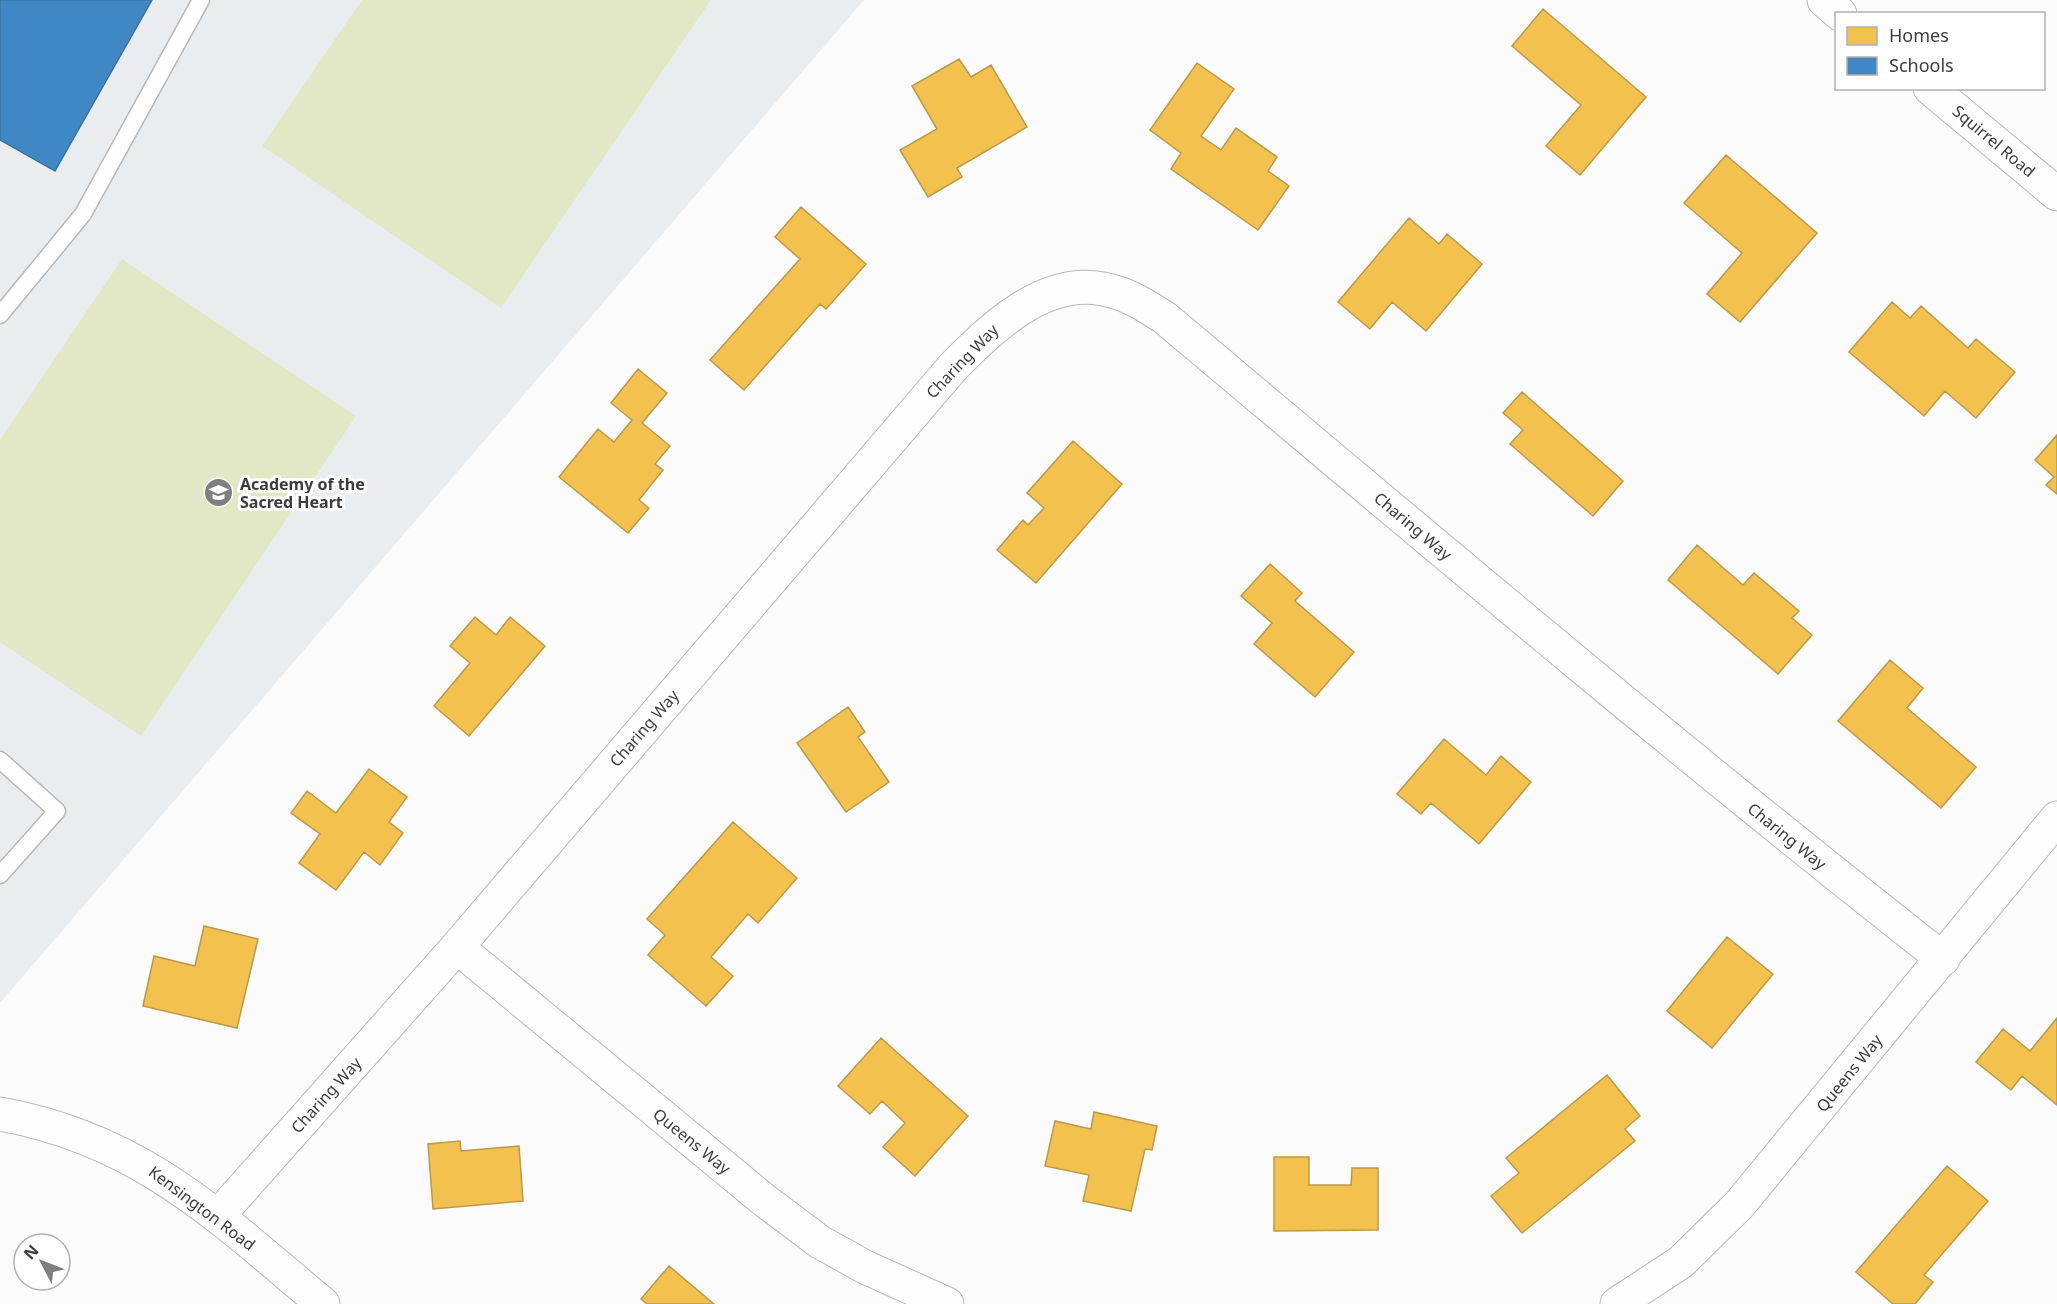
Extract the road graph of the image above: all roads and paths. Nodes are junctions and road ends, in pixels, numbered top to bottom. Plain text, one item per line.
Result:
1 (201, 0) edge
2 (1824, 0) edge
3 (1838, 12) edge
4 (1932, 90) edge
5 (2057, 194) edge
6 (0, 315) edge
7 (0, 760) edge
8 (2057, 818) edge
9 (0, 875) edge
10 (457, 947) junction
11 (1943, 959) junction
12 (0, 1114) edge
13 (218, 1216) junction
14 (323, 1304) edge
15 (947, 1304) edge
16 (1617, 1304) edge

1 - 6 lane
2 - 3 street
4 - 5 street, Squirrel Road
7 - 9 lane
8 - 11 street, Queens Way
10 - 11 street, Charing Way
10 - 13 street, Charing Way
10 - 15 street, Queens Way
11 - 16 street, Queens Way
12 - 13 street, Kensington Road
13 - 14 street, Kensington Road

